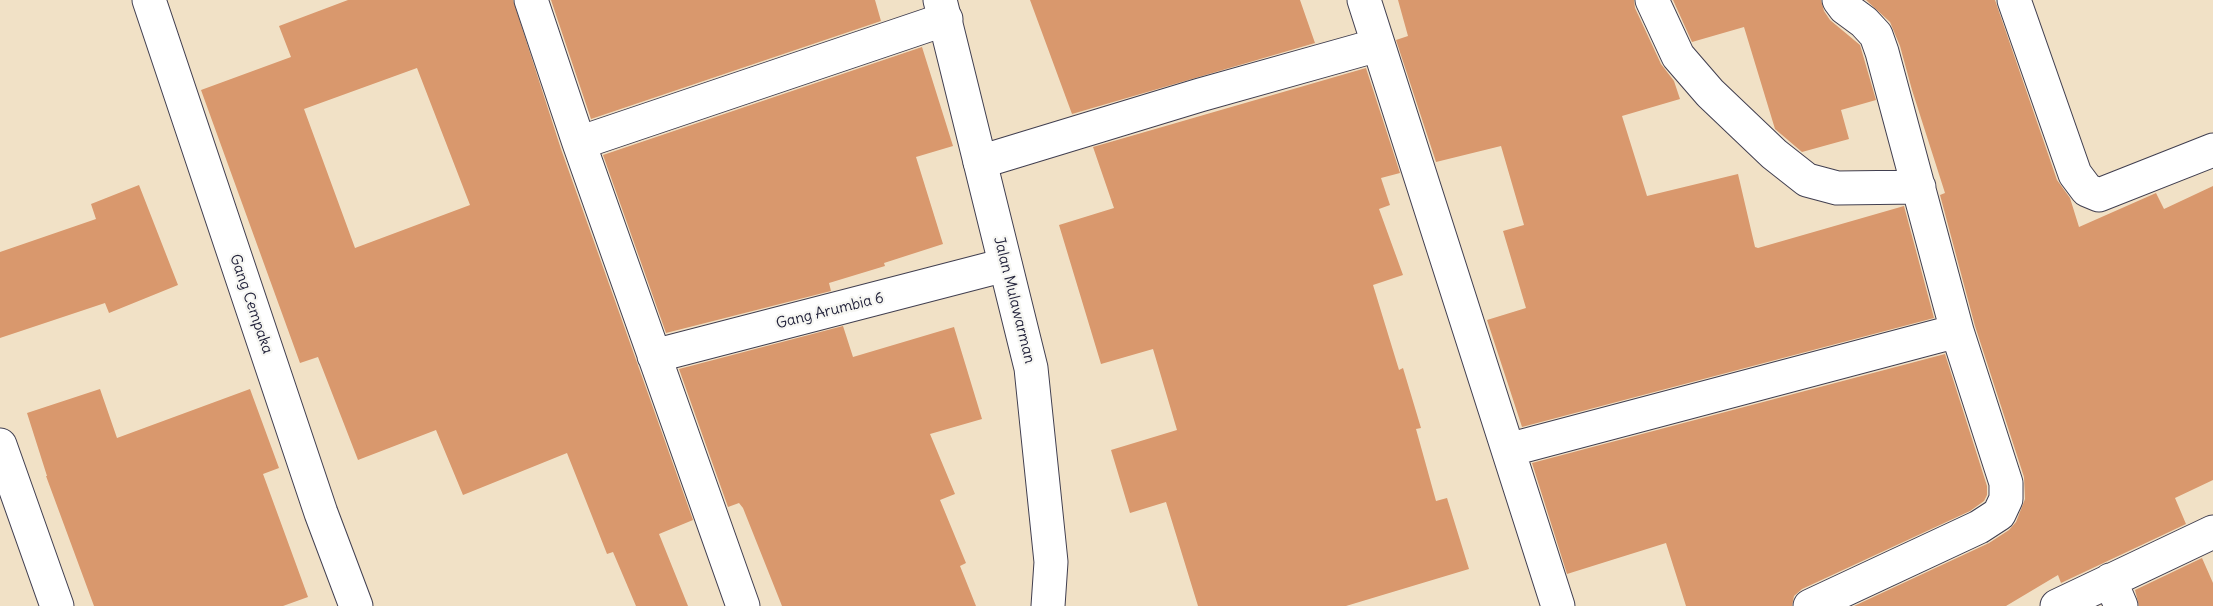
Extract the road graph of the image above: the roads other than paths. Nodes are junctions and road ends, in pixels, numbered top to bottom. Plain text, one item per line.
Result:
1 (149, 0) edge
2 (531, 0) edge
3 (1364, 0) edge
4 (1652, 0) edge
5 (1839, 0) edge
6 (2014, 0) edge
7 (943, 10) edge
8 (1378, 45) junction
9 (579, 143) junction
10 (2213, 150) edge
11 (980, 162) junction
12 (1919, 187) junction
13 (1005, 265) junction
14 (1957, 331) junction
15 (654, 356) junction
16 (1508, 450) junction
17 (2, 459) edge
18 (2213, 532) edge
19 (2115, 593) edge
20 (57, 606) edge
21 (356, 606) edge
22 (743, 606) edge
23 (1048, 606) edge
24 (1558, 606) edge
25 (1810, 606) edge
26 (2057, 606) edge

1 - 21 street, Gang Cempaka
2 - 9 street
3 - 8 street
4 - 12 street
5 - 12 street
6 - 10 street
7 - 9 street
7 - 11 street, Jalan Mulawarman
8 - 11 street
8 - 16 street
9 - 15 street
11 - 13 street, Jalan Mulawarman
12 - 14 street
13 - 15 street, Gang Arumbia 6
13 - 23 street, Jalan Mulawarman
14 - 16 street
14 - 25 street
15 - 22 street
16 - 24 street
17 - 20 street
18 - 19 street
19 - 26 street

